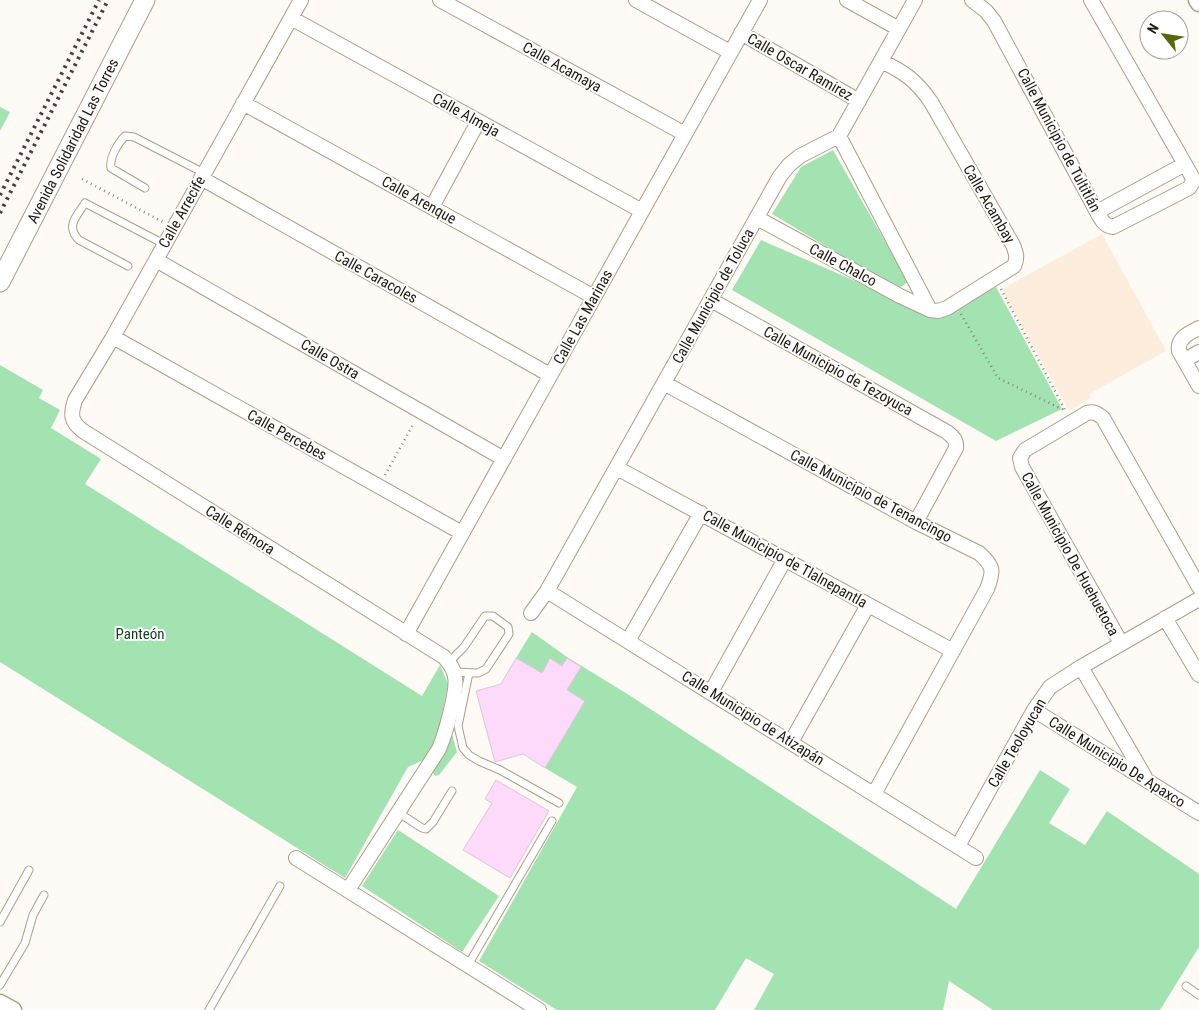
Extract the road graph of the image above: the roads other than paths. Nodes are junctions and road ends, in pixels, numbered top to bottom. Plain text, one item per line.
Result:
1 (145, 0) edge
2 (300, 0) edge
3 (440, 0) edge
4 (636, 0) edge
5 (760, 0) edge
6 (847, 0) edge
7 (915, 0) edge
8 (972, 0) edge
9 (1091, 0) edge
10 (291, 18) junction
11 (899, 30) junction
12 (741, 33) junction
13 (730, 52) junction
14 (881, 61) junction
15 (859, 101) junction
16 (243, 103) junction
17 (478, 122) junction
18 (685, 134) junction
19 (839, 136) junction
20 (1185, 164) junction
21 (202, 176) junction
22 (145, 188) dead end
23 (432, 206) junction
24 (642, 211) junction
25 (1097, 212) junction
26 (757, 218) junction
27 (164, 244) junction
28 (156, 260) junction
29 (128, 266) dead end
30 (0, 282) edge
31 (594, 297) junction
32 (711, 300) junction
33 (930, 310) junction
34 (1199, 328) edge
35 (113, 337) junction
36 (1199, 352) edge
37 (1185, 360) junction
38 (550, 375) junction
39 (664, 383) junction
40 (1199, 386) edge
41 (75, 425) joint
42 (504, 459) junction
43 (617, 468) junction
44 (701, 513) junction
45 (916, 522) junction
46 (462, 533) junction
47 (785, 560) junction
48 (1199, 587) edge
49 (547, 591) junction
50 (1199, 599) edge
51 (868, 605) junction
52 (531, 614) dead end
53 (1165, 618) junction
54 (406, 634) junction
55 (628, 641) junction
56 (1121, 643) junction
57 (953, 651) junction
58 (1081, 667) junction
59 (451, 668) junction
60 (469, 673) junction
61 (1199, 675) edge
62 (711, 692) junction
63 (1034, 710) junction
64 (791, 742) junction
65 (1146, 780) junction
66 (452, 791) dead end
67 (874, 794) junction
68 (559, 803) dead end
69 (399, 813) junction
70 (1199, 813) edge
71 (552, 821) dead end
72 (958, 846) junction
73 (296, 858) dead end
74 (976, 858) dead end
75 (29, 870) dead end
76 (280, 886) dead end
77 (348, 890) junction
78 (44, 895) dead end
79 (0, 922) edge
80 (468, 965) junction
81 (0, 985) edge
82 (1186, 986) dead end
83 (1199, 995) edge
84 (0, 1003) edge
85 (13, 1010) edge
86 (209, 1010) edge
87 (539, 1010) edge

1 - 30 main road, Avenida Solidaridad Las Torres
2 - 10 street, Calle Arrecife
3 - 18 street, Calle Acamaya
4 - 13 street
5 - 12 street, Calle Las Marinas
6 - 11 street
7 - 11 street
8 - 25 street, Calle Municipio de Tultitlán
9 - 20 street, Calle Municipio de Tultitlán
10 - 16 street, Calle Arrecife
10 - 17 street, Calle Almeja
11 - 14 street
12 - 13 street, Calle Las Marinas
12 - 15 street, Calle Oscar Ramirez
13 - 18 street, Calle Las Marinas
14 - 15 street
14 - 33 street, Calle Acambay
15 - 19 street
16 - 21 street, Calle Arrecife
16 - 23 street, Calle Arenque
17 - 23 street
17 - 24 street, Calle Almeja
18 - 24 street, Calle Las Marinas
19 - 26 street, Calle Municipio de Toluca
19 - 33 street
20 - 25 street
20 - 25 street, Calle Municipio de Tultitlán
21 - 22 lane
21 - 27 street, Calle Arrecife
21 - 38 street, Calle Caracoles
23 - 31 street, Calle Arenque
24 - 31 street, Calle Las Marinas
26 - 32 street, Calle Municipio de Toluca
26 - 33 street, Calle Chalco
27 - 28 street, Calle Arrecife
27 - 29 lane
28 - 35 street, Calle Arrecife
28 - 42 street, Calle Ostra
31 - 38 street, Calle Las Marinas
32 - 39 street, Calle Municipio de Toluca
32 - 45 street, Calle Municipio de Tezoyuca
34 - 37 street
35 - 41 street, Calle Arrecife
35 - 46 street, Calle Percebes
36 - 37 street
37 - 40 street
38 - 42 street, Calle Las Marinas
39 - 43 street, Calle Municipio de Toluca
39 - 45 street, Calle Municipio de Tenancingo
41 - 54 street, Calle Rémora
42 - 46 street, Calle Las Marinas
43 - 44 street, Calle Municipio de Tlalnepantla
43 - 49 street, Calle Municipio de Toluca
44 - 47 street, Calle Municipio de Tlalnepantla
44 - 55 street
45 - 57 street, Calle Municipio de Tenancingo
46 - 54 street, Calle Las Marinas
47 - 51 street, Calle Municipio de Tlalnepantla
47 - 62 street
48 - 56 street, Calle Municipio De Huehuetoca
49 - 52 street, Calle Municipio de Toluca
49 - 55 street, Calle Municipio de Atizapán
50 - 53 street, Calle Teoloyucan
51 - 57 street, Calle Municipio de Tlalnepantla
51 - 64 street
53 - 56 street, Calle Teoloyucan
53 - 61 street
54 - 59 street, Calle Rémora
55 - 62 street, Calle Municipio de Atizapán
56 - 58 street, Calle Teoloyucan
57 - 67 street
58 - 63 street, Calle Teoloyucan
58 - 65 street
59 - 60 lane
59 - 60 lane
59 - 69 street
60 - 68 lane
62 - 64 street, Calle Municipio de Atizapán
63 - 65 street, Calle Municipio De Apaxco
63 - 72 street, Calle Teoloyucan
64 - 67 street, Calle Municipio de Atizapán
65 - 70 street, Calle Municipio De Apaxco
66 - 69 lane
67 - 72 street, Calle Municipio de Atizapán
69 - 77 street
71 - 80 lane
72 - 74 street, Calle Municipio de Atizapán
73 - 77 street
75 - 79 lane
76 - 86 lane
77 - 80 street
78 - 81 lane
80 - 87 street
82 - 83 lane
84 - 85 street

